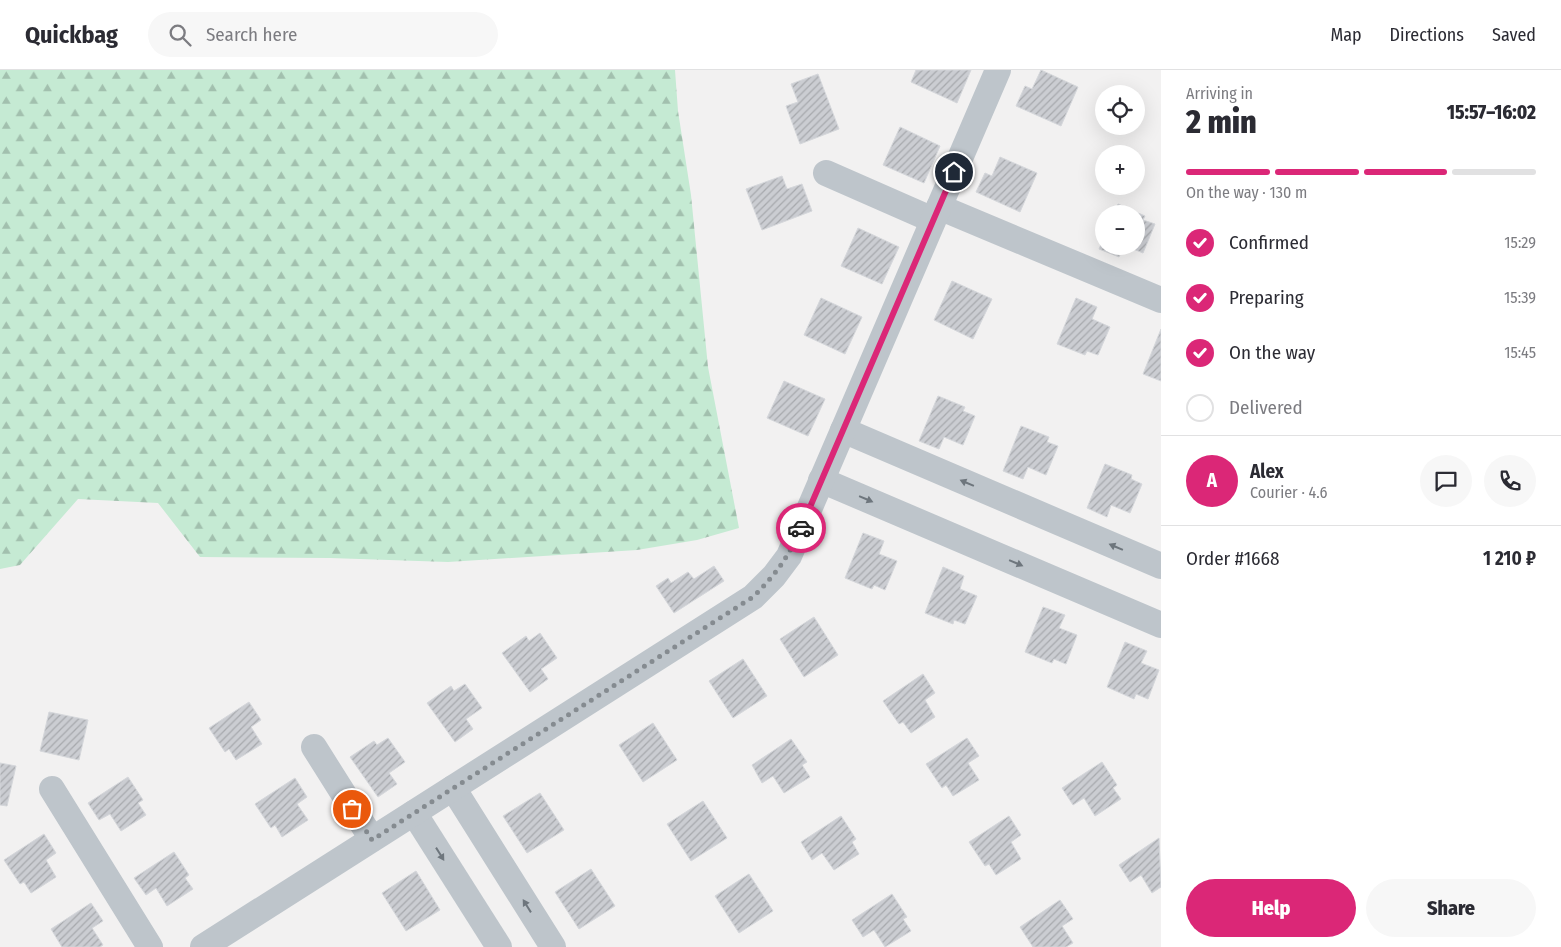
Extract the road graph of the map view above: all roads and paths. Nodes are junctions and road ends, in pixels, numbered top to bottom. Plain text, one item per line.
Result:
1 (998, 70) edge
2 (826, 173) dead end
3 (936, 213) junction
4 (1161, 300) edge
5 (843, 430) junction
6 (822, 480) junction
7 (1161, 566) edge
8 (1161, 625) edge
9 (314, 747) dead end
10 (452, 788) junction
11 (52, 789) dead end
12 (414, 813) junction
13 (372, 840) junction
14 (209, 945) edge
15 (150, 947) edge
16 (499, 947) edge
17 (553, 947) edge

1 - 3 street
2 - 3 street
3 - 4 street
3 - 5 street
5 - 6 street
7 -> 5 street
6 -> 8 street
6 - 10 street
9 - 13 street
10 - 12 street
17 -> 10 street
11 - 15 street
12 - 13 street
12 -> 16 street
13 - 14 street

